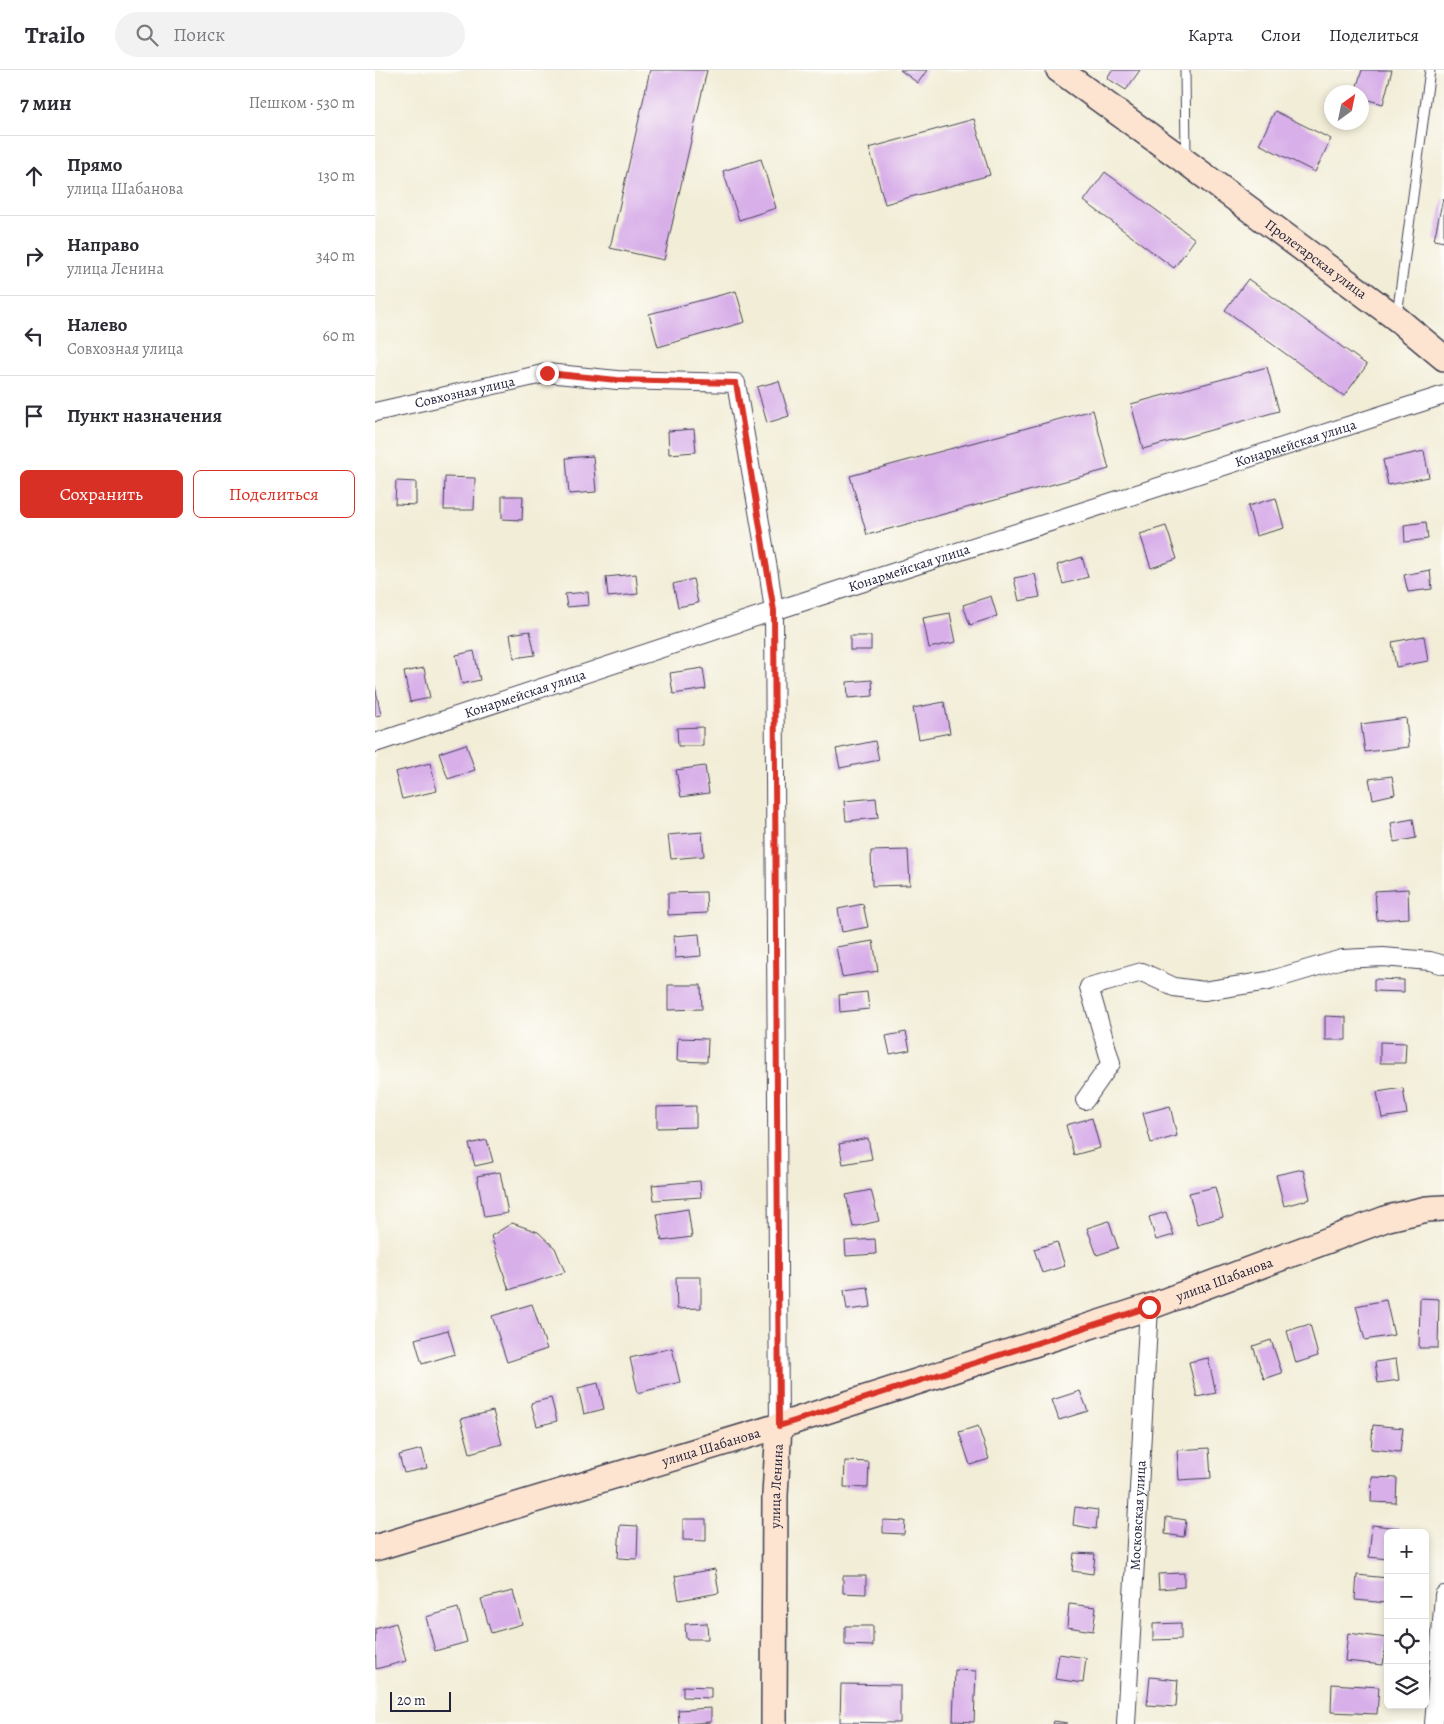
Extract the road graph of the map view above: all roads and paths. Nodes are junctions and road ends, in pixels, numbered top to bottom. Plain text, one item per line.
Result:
1 (1059, 70) edge
2 (1185, 70) edge
3 (1430, 70) edge
4 (1187, 162) junction
5 (1396, 318) junction
6 (1444, 358) edge
7 (736, 383) joint
8 (1444, 395) edge
9 (375, 412) edge
10 (774, 611) junction
11 (375, 743) edge
12 (1444, 965) edge
13 (1085, 1100) dead end
14 (1439, 1204) edge
15 (1149, 1307) junction
16 (779, 1426) junction
17 (375, 1548) edge
18 (1444, 1595) edge
19 (774, 1724) edge
20 (1125, 1724) edge
21 (1435, 1724) edge

1 - 4 street, Пролетарская улица
2 - 4 lane
3 - 5 lane
4 - 5 street, Пролетарская улица
5 - 6 street, Пролетарская улица
7 - 9 street, Совхозная улица
7 - 10 street, улица Ленина
8 - 10 street, Конармейская улица
10 - 11 street, Конармейская улица
10 - 16 street, улица Ленина
12 - 13 street
14 - 15 street, улица Шабанова
15 - 16 street, улица Шабанова
15 - 20 street, Московская улица
16 - 17 street, улица Шабанова
16 - 19 street, улица Ленина
18 - 21 street

